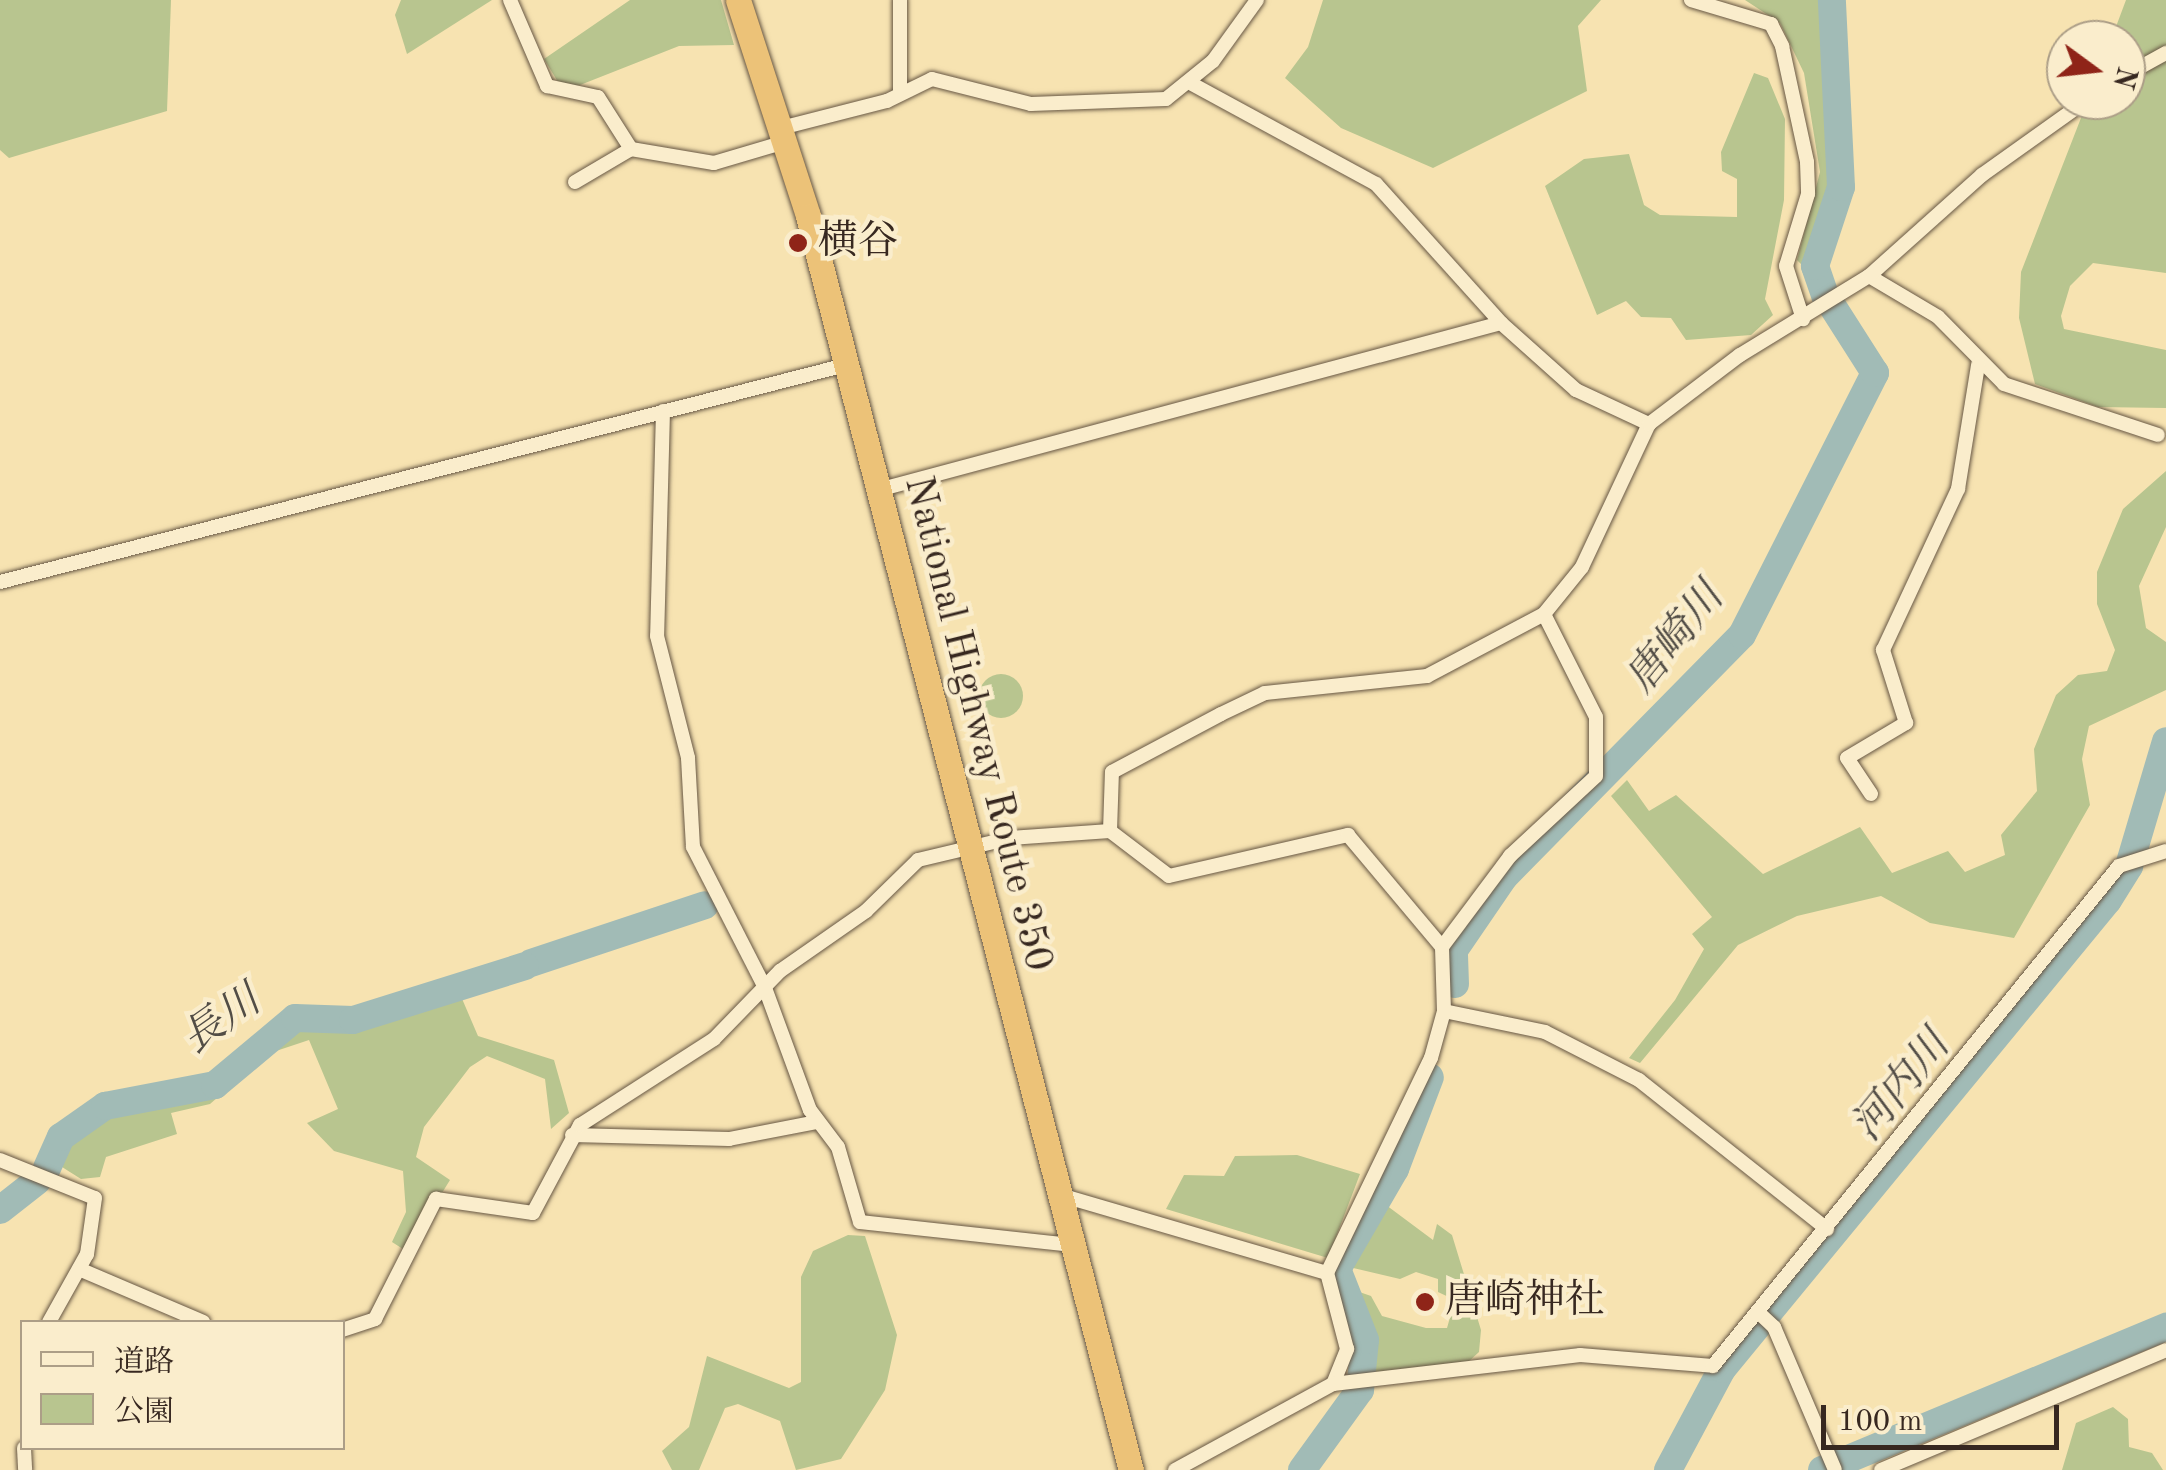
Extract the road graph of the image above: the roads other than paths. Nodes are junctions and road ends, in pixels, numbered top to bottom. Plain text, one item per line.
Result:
1 (510, 0) edge
2 (738, 0) edge
3 (900, 0) edge
4 (1257, 0) edge
5 (1691, 0) edge
6 (1192, 84) junction
7 (900, 90) junction
8 (2059, 120) edge
9 (783, 134) junction
10 (631, 149) junction
11 (575, 182) dead end
12 (1869, 276) junction
13 (1803, 319) junction
14 (1501, 323) junction
15 (846, 365) junction
16 (1978, 365) junction
17 (664, 411) junction
18 (1649, 424) junction
19 (2158, 435) dead end
20 (878, 490) junction
21 (0, 582) edge
22 (1544, 614) junction
23 (1871, 794) dead end
24 (1110, 831) junction
25 (969, 844) junction
26 (2166, 851) edge
27 (1442, 947) junction
28 (765, 988) junction
29 (1444, 1011) junction
30 (817, 1122) junction
31 (572, 1135) junction
32 (0, 1160) edge
33 (1060, 1196) junction
34 (1826, 1229) junction
35 (1073, 1245) junction
36 (79, 1269) junction
37 (1327, 1273) junction
38 (1759, 1313) junction
39 (50, 1320) edge
40 (198, 1320) edge
41 (345, 1329) edge
42 (2166, 1350) edge
43 (1334, 1384) junction
44 (1832, 1463) edge
45 (1131, 1470) edge
46 (1176, 1470) edge
47 (1881, 1470) edge

1 - 10 street
2 - 9 highway, National Highway Route 350
3 - 7 street
4 - 6 street
5 - 13 street
6 - 7 street
6 - 14 street
7 - 9 street
8 - 12 street
9 - 10 street
9 - 15 highway, National Highway Route 350
10 - 11 street
12 - 13 street
12 - 16 street
13 - 18 street
14 - 18 street
14 - 20 street
15 - 17 street
15 - 20 highway, National Highway Route 350
16 - 19 street
16 - 23 street
17 - 21 street
17 - 28 street
18 - 22 street
20 - 25 highway, National Highway Route 350
22 - 24 street
22 - 27 street
24 - 25 street
24 - 27 street
25 - 28 street
25 - 33 highway, National Highway Route 350
26 - 34 street
27 - 29 street
28 - 30 street
28 - 31 street
29 - 34 street
29 - 37 street
30 - 31 street
30 - 35 street
31 - 41 street
32 - 36 street
33 - 35 highway, National Highway Route 350
33 - 37 street
34 - 38 street
35 - 45 highway, National Highway Route 350
36 - 39 street
36 - 40 street
37 - 43 street
38 - 43 street
38 - 44 street
42 - 47 street
43 - 46 street

